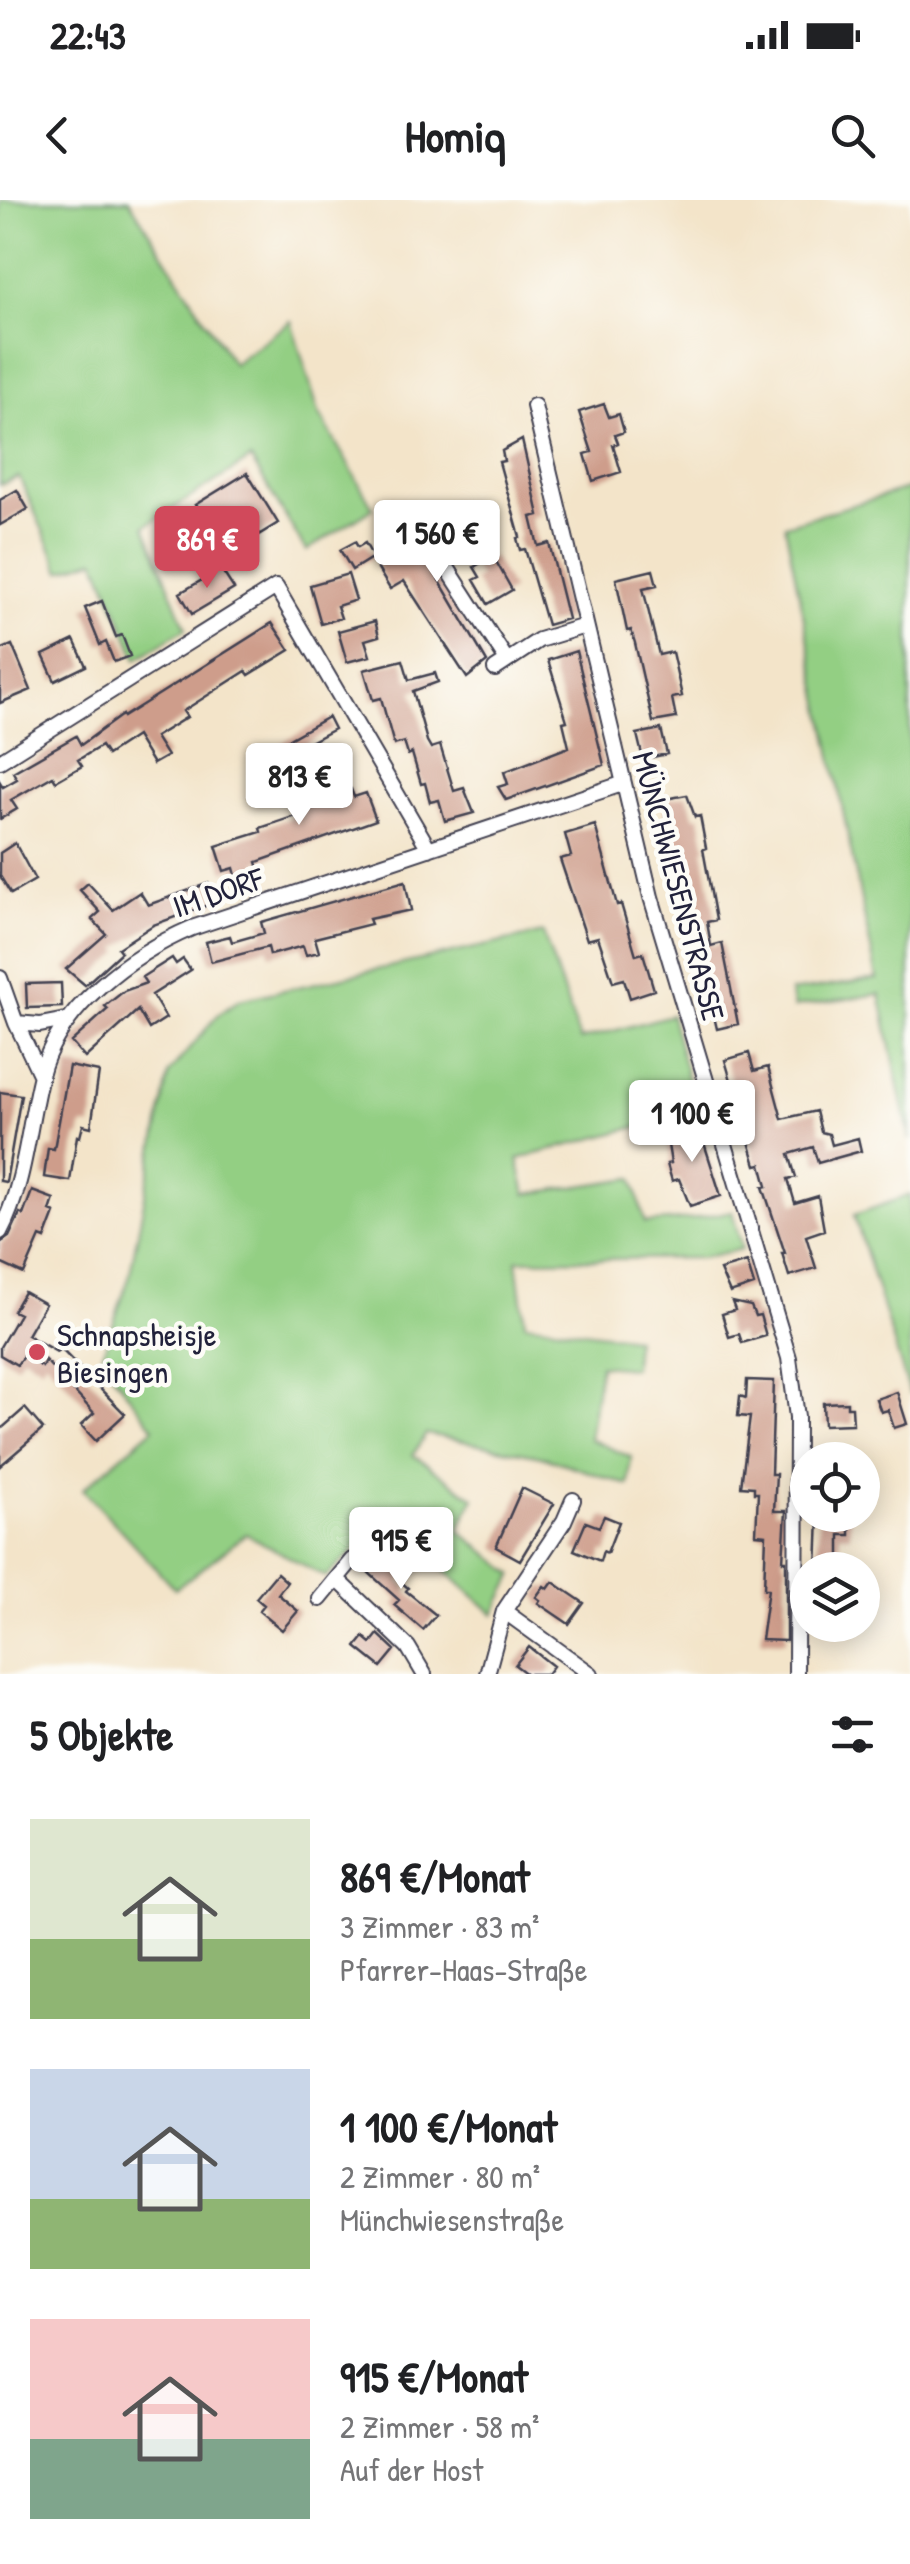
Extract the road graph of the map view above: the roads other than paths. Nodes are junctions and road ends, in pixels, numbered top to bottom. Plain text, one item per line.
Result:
1 (534, 406) dead end
2 (448, 569) dead end
3 (585, 626) junction
4 (0, 761) edge
5 (622, 784) junction
6 (429, 849) junction
7 (0, 978) edge
8 (66, 1020) junction
9 (16, 1023) junction
10 (41, 1076) junction
11 (0, 1232) edge
12 (573, 1500) dead end
13 (352, 1560) dead end
14 (338, 1579) junction
15 (320, 1599) dead end
16 (504, 1612) junction
17 (424, 1674) edge
18 (488, 1674) edge
19 (590, 1674) edge
20 (796, 1674) edge

1 - 3 street, MÜNCHWIESENSTRASSE
2 - 3 street
3 - 5 street, MÜNCHWIESENSTRASSE
4 - 6 street
5 - 6 street, IM DORF
5 - 20 street, MÜNCHWIESENSTRASSE
6 - 8 street, IM DORF
7 - 9 street
8 - 9 street
8 - 10 street, IM DORF
9 - 10 street
10 - 11 street, IM DORF
12 - 16 street
13 - 14 street
14 - 15 street
14 - 17 street
16 - 18 street
16 - 19 street

